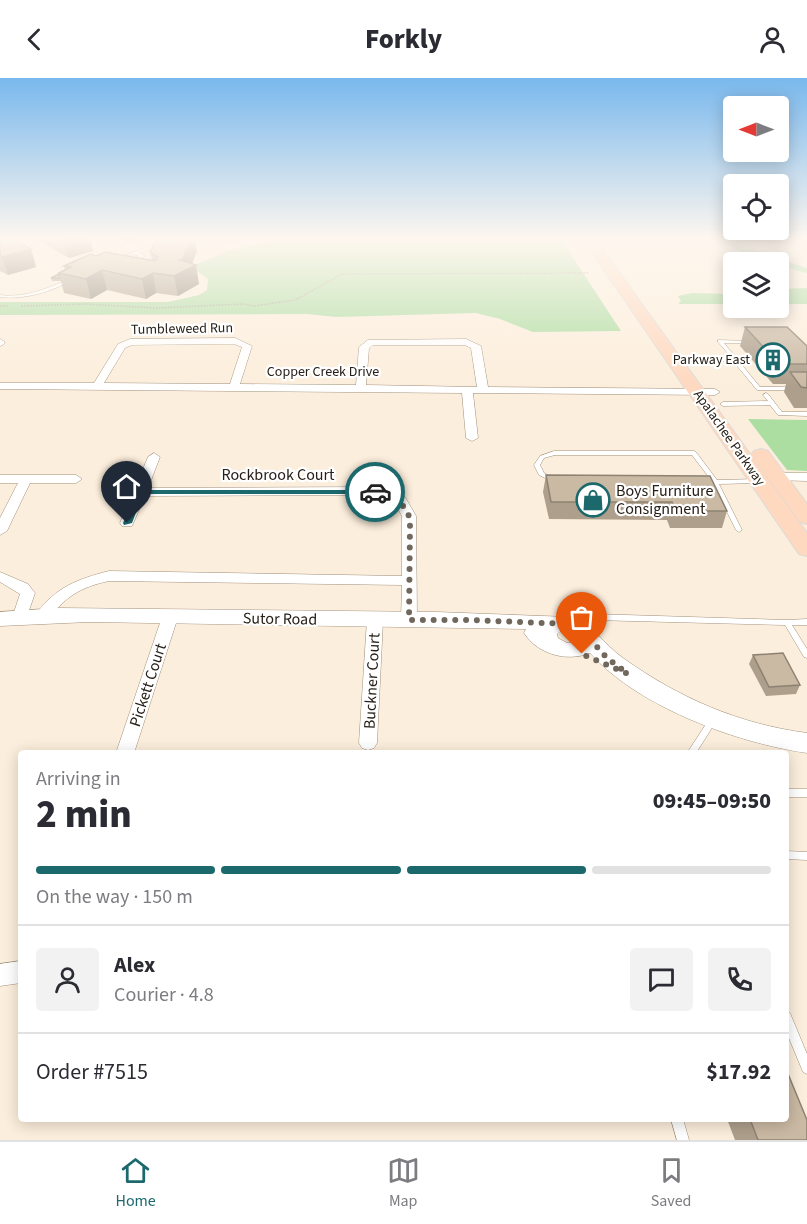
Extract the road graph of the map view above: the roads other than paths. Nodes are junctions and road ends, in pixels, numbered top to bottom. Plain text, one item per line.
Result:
1 (52, 288) edge
2 (630, 288) edge
3 (631, 288) edge
4 (0, 296) edge
5 (753, 342) edge
6 (690, 359) junction
7 (735, 359) junction
8 (0, 386) edge
9 (98, 387) junction
10 (234, 387) junction
11 (361, 387) junction
12 (807, 388) edge
13 (467, 390) junction
14 (483, 390) junction
15 (765, 395) dead end
16 (711, 396) junction
17 (772, 403) junction
18 (807, 414) edge
19 (471, 438) dead end
20 (154, 457) dead end
21 (807, 477) edge
22 (0, 479) edge
23 (26, 479) junction
24 (76, 479) dead end
25 (768, 479) junction
26 (715, 481) junction
27 (559, 482) edge
28 (692, 482) edge
29 (140, 492) junction
30 (807, 518) edge
31 (127, 523) dead end
32 (739, 530) dead end
33 (0, 531) edge
34 (807, 549) edge
35 (0, 577) edge
36 (407, 581) junction
37 (42, 617) junction
38 (170, 617) junction
39 (10, 619) edge
40 (375, 620) junction
41 (409, 620) junction
42 (807, 622) edge
43 (787, 623) junction
44 (565, 631) junction
45 (807, 655) edge
46 (628, 674) junction
47 (713, 720) junction
48 (368, 742) dead end
49 (807, 743) edge
50 (126, 750) edge
51 (693, 750) edge
52 (789, 793) edge
53 (807, 793) edge
54 (789, 855) edge
55 (807, 856) edge
56 (18, 972) edge
57 (0, 975) edge
58 (789, 1024) edge
59 (807, 1068) edge
60 (678, 1122) edge
61 (683, 1140) edge

1 - 4 lane
2 - 16 main road, Apalachee Parkway
3 - 6 main road, Apalachee Parkway
5 - 7 lane
6 - 7 lane
6 - 16 main road, Apalachee Parkway
7 - 12 lane
8 - 9 street, Copper Creek Drive
9 - 10 street, Copper Creek Drive
9 - 10 street, Tumbleweed Run
10 - 11 street, Copper Creek Drive
11 - 13 street, Copper Creek Drive
11 - 14 street
13 - 14 street, Copper Creek Drive
13 - 19 street
14 - 16 street, Copper Creek Drive
15 - 17 lane
16 - 17 lane
16 - 25 main road, Apalachee Parkway
16 - 25 main road, Apalachee Parkway
17 - 18 lane
20 - 29 street
21 - 25 street
22 - 23 street
23 - 24 street
23 - 33 street
25 - 26 lane
25 - 30 main road, Apalachee Parkway
25 - 34 main road, Apalachee Parkway
26 - 27 lane
26 - 28 lane
26 - 32 lane
29 - 31 street
29 - 36 street, Rockbrook Court
35 - 39 street
36 - 37 street
36 - 41 street, Rockbrook Court
37 - 38 street, Sutor Road
37 - 39 street, Sutor Road
38 - 40 street, Sutor Road
38 - 50 street, Pickett Court
40 - 41 street, Sutor Road
40 - 48 street, Buckner Court
41 - 44 street, Sutor Road
42 - 43 lane
43 - 44 lane
43 - 45 lane
44 - 46 street, Sutor Road
44 - 46 street, Sutor Road
46 - 47 street, Sutor Road
47 - 49 street, Sutor Road
47 - 51 lane
52 - 53 lane
54 - 55 lane
56 - 57 street
58 - 59 lane
60 - 61 lane

